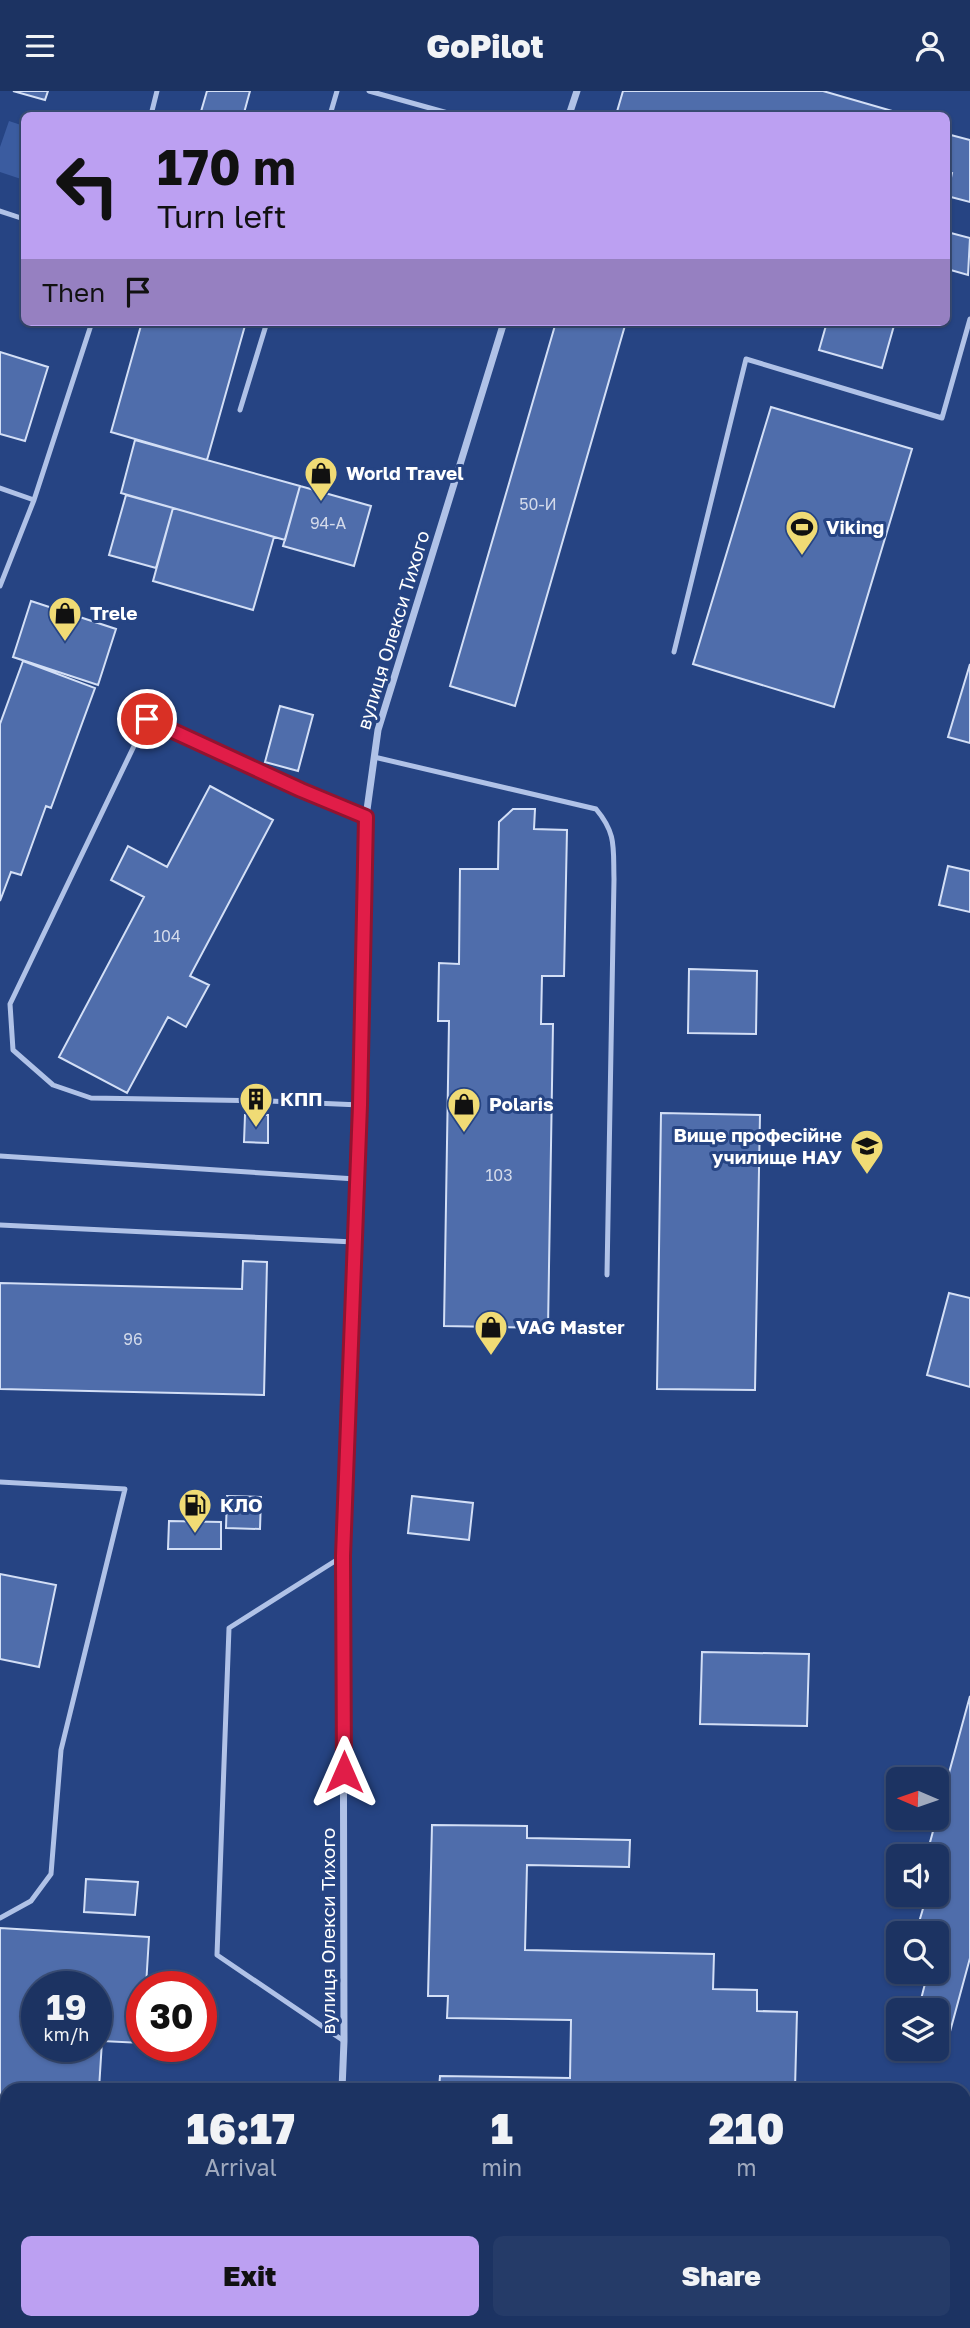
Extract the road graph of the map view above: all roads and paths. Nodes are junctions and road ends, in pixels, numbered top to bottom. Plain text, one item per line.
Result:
1 (157, 91) edge
2 (337, 91) edge
3 (369, 91) edge
4 (578, 91) edge
5 (152, 112) edge
6 (331, 112) edge
7 (444, 112) edge
8 (570, 112) edge
9 (0, 211) edge
10 (21, 218) edge
11 (970, 319) edge
12 (91, 326) edge
13 (266, 326) edge
14 (503, 326) edge
15 (240, 410) dead end
16 (0, 488) edge
17 (34, 500) junction
18 (0, 586) edge
19 (674, 652) dead end
20 (374, 757) junction
21 (366, 817) junction
22 (360, 1105) junction
23 (0, 1156) edge
24 (356, 1179) junction
25 (0, 1225) edge
26 (354, 1243) junction
27 (607, 1275) dead end
28 (0, 1482) edge
29 (343, 1556) junction
30 (0, 1918) edge
31 (344, 2041) junction
32 (342, 2083) edge

1 - 5 lane
2 - 6 lane
3 - 7 lane
4 - 8 street
9 - 10 lane
11 - 19 lane
12 - 17 lane
13 - 15 lane
14 - 20 street, вулиця Олекси Тихого
16 - 17 lane
17 - 18 lane
20 - 21 street, вулиця Олекси Тихого
20 - 27 lane
21 - 22 street, вулиця Олекси Тихого
21 - 22 lane
22 - 24 street, вулиця Олекси Тихого
23 - 24 lane
24 - 26 street, вулиця Олекси Тихого
25 - 26 lane
26 - 29 street, вулиця Олекси Тихого
28 - 30 lane
29 - 31 street, вулиця Олекси Тихого
29 - 31 lane
31 - 32 street, вулиця Олекси Тихого

